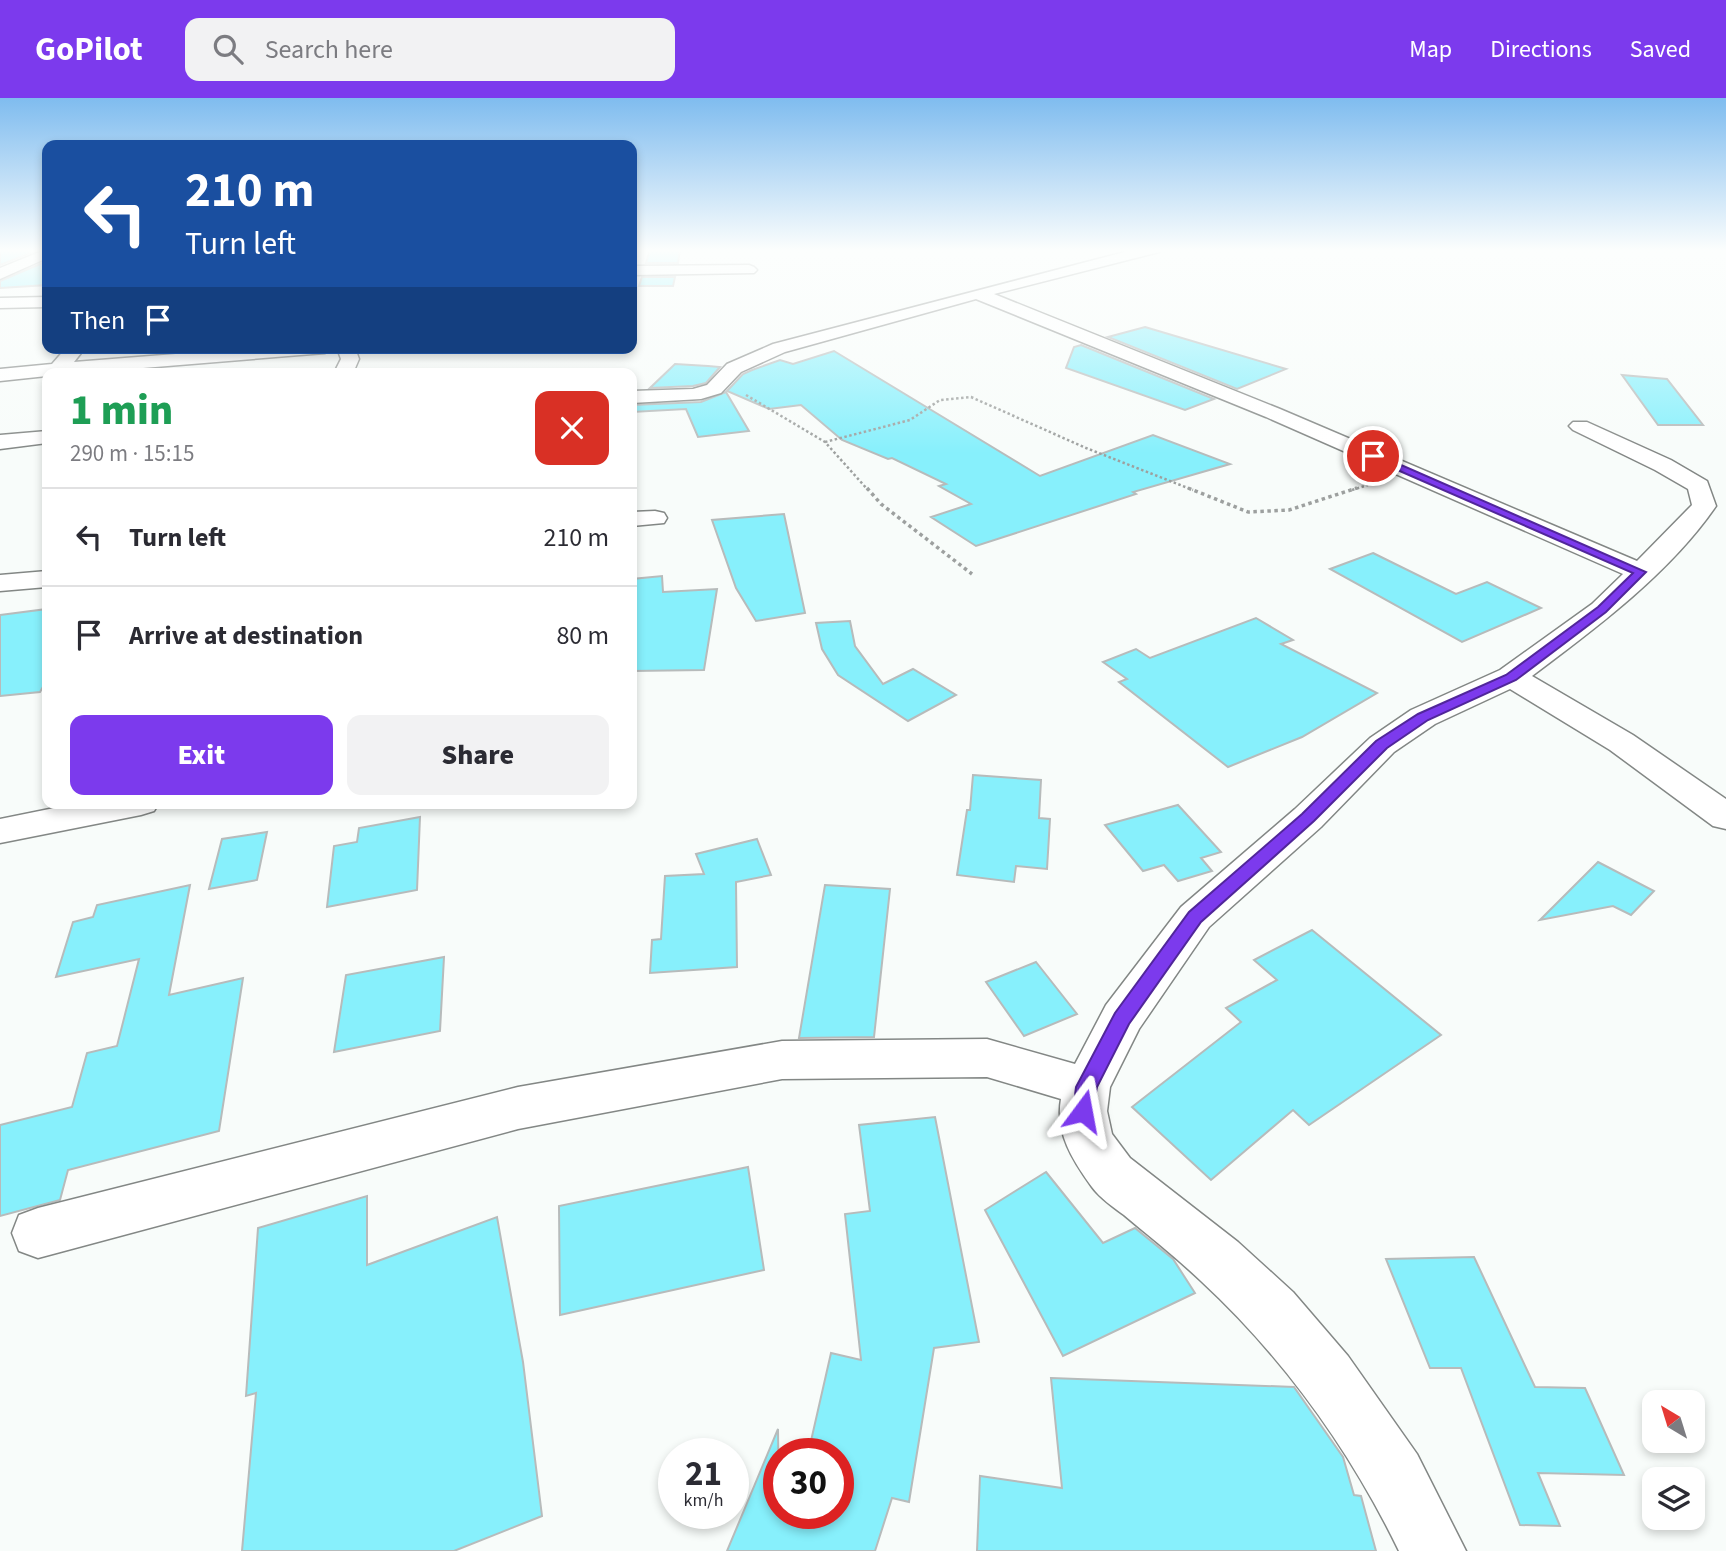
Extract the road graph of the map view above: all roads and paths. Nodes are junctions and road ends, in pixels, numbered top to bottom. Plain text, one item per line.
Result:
1 (893, 317) edge
2 (1037, 317) edge
3 (71, 354) edge
4 (248, 354) edge
5 (59, 368) edge
6 (71, 368) edge
7 (42, 371) edge
8 (0, 375) edge
9 (714, 389) junction
10 (637, 397) edge
11 (1580, 426) dead end
12 (42, 438) edge
13 (0, 442) edge
14 (825, 442) junction
15 (1398, 467) junction
16 (1641, 572) junction
17 (972, 574) dead end
18 (42, 579) edge
19 (0, 583) edge
20 (1511, 677) junction
21 (111, 809) edge
22 (1726, 817) edge
23 (0, 831) edge
24 (1087, 1087) junction
25 (38, 1233) dead end
26 (1433, 1551) edge

1 - 9 street
2 - 15 street
3 - 5 street
4 - 6 street
7 - 8 street
9 - 10 street
9 - 14 path
11 - 16 street
12 - 13 street
14 - 15 path
14 - 17 path
15 - 16 street
16 - 20 street
18 - 19 street
20 - 22 street
20 - 24 street
21 - 23 street
24 - 25 street
24 - 26 street

